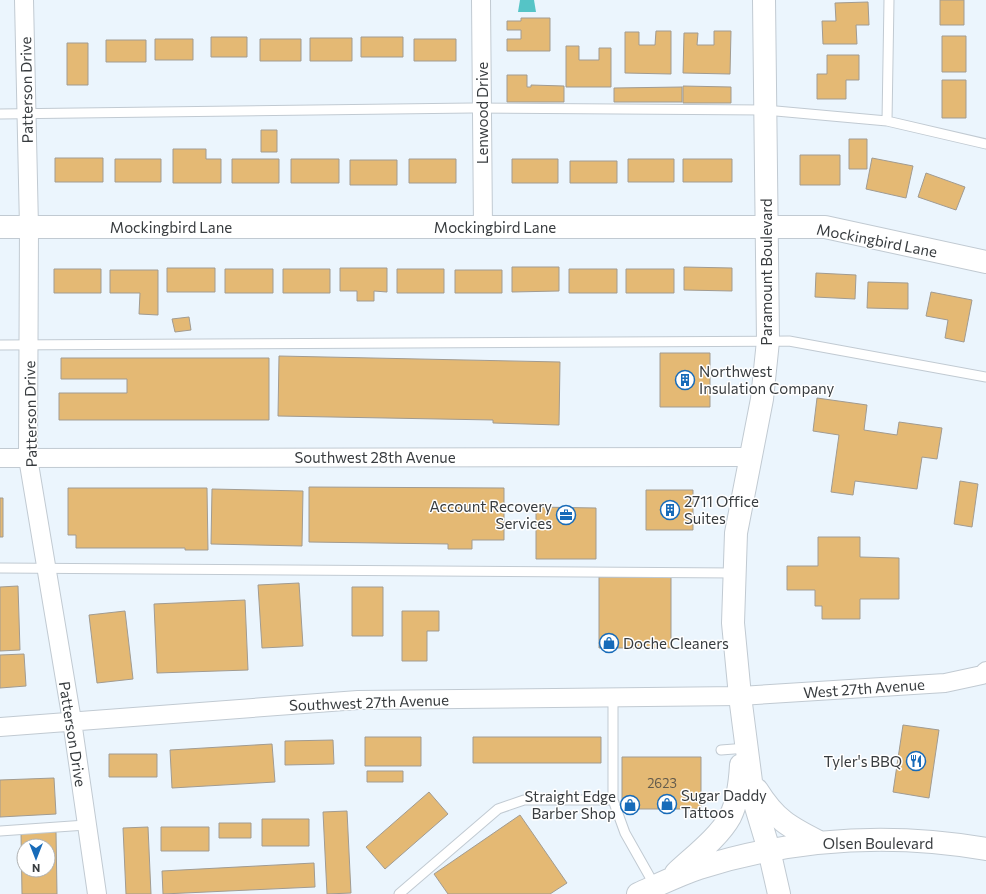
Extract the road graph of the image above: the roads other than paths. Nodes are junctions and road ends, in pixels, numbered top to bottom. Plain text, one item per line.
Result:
1 (24, 0) edge
2 (481, 0) edge
3 (764, 0) edge
4 (889, 0) edge
5 (482, 108) junction
6 (765, 110) junction
7 (0, 114) edge
8 (27, 114) junction
9 (887, 121) junction
10 (986, 144) edge
11 (483, 226) junction
12 (0, 227) edge
13 (29, 227) junction
14 (766, 227) junction
15 (986, 262) edge
16 (768, 340) junction
17 (0, 345) edge
18 (29, 345) junction
19 (986, 377) edge
20 (750, 457) junction
21 (0, 458) edge
22 (28, 458) junction
23 (0, 568) edge
24 (47, 569) junction
25 (734, 573) junction
26 (986, 671) edge
27 (740, 696) junction
28 (613, 697) junction
29 (72, 721) junction
30 (0, 727) edge
31 (744, 742) junction
32 (720, 750) dead end
33 (751, 781) junction
34 (613, 800) junction
35 (86, 825) junction
36 (0, 831) edge
37 (820, 842) junction
38 (769, 850) junction
39 (986, 850) edge
40 (654, 887) edge
41 (97, 894) edge
42 (399, 894) edge
43 (779, 894) edge

1 - 8 street, Patterson Drive
2 - 5 street, Lenwood Drive
3 - 6 main road, Paramount Boulevard
4 - 9 lane
5 - 6 lane
5 - 8 lane
5 - 11 street, Lenwood Drive
6 - 9 lane
6 - 14 main road, Paramount Boulevard
7 - 8 lane
8 - 13 street, Patterson Drive
9 - 10 lane
11 - 13 main road, Mockingbird Lane
11 - 14 main road, Mockingbird Lane
12 - 13 main road, Mockingbird Lane
13 - 18 street, Patterson Drive
14 - 15 main road, Mockingbird Lane
14 - 16 main road, Paramount Boulevard
16 - 18 lane
16 - 19 lane
16 - 20 main road, Paramount Boulevard
17 - 18 lane
18 - 22 street, Patterson Drive
20 - 22 street, Southwest 28th Avenue
20 - 25 main road, Paramount Boulevard
21 - 22 street, Southwest 28th Avenue
22 - 24 street, Patterson Drive
23 - 24 lane
24 - 25 lane
24 - 29 street, Patterson Drive
25 - 27 main road, Paramount Boulevard
26 - 27 street, West 27th Avenue
27 - 28 street, Southwest 27th Avenue
27 - 31 main road, Paramount Boulevard
28 - 29 street, Southwest 27th Avenue
28 - 34 lane
29 - 30 street, Southwest 27th Avenue
29 - 35 street, Patterson Drive
31 - 32 lane
31 - 33 main road, Paramount Boulevard
31 - 40 main road
33 - 37 main road
33 - 38 main road, Paramount Boulevard
34 - 40 lane
34 - 42 lane
35 - 36 lane
35 - 41 street, Patterson Drive
37 - 38 main road, Olsen Boulevard
37 - 39 main road, Olsen Boulevard
38 - 40 main road
38 - 43 main road, Paramount Boulevard

